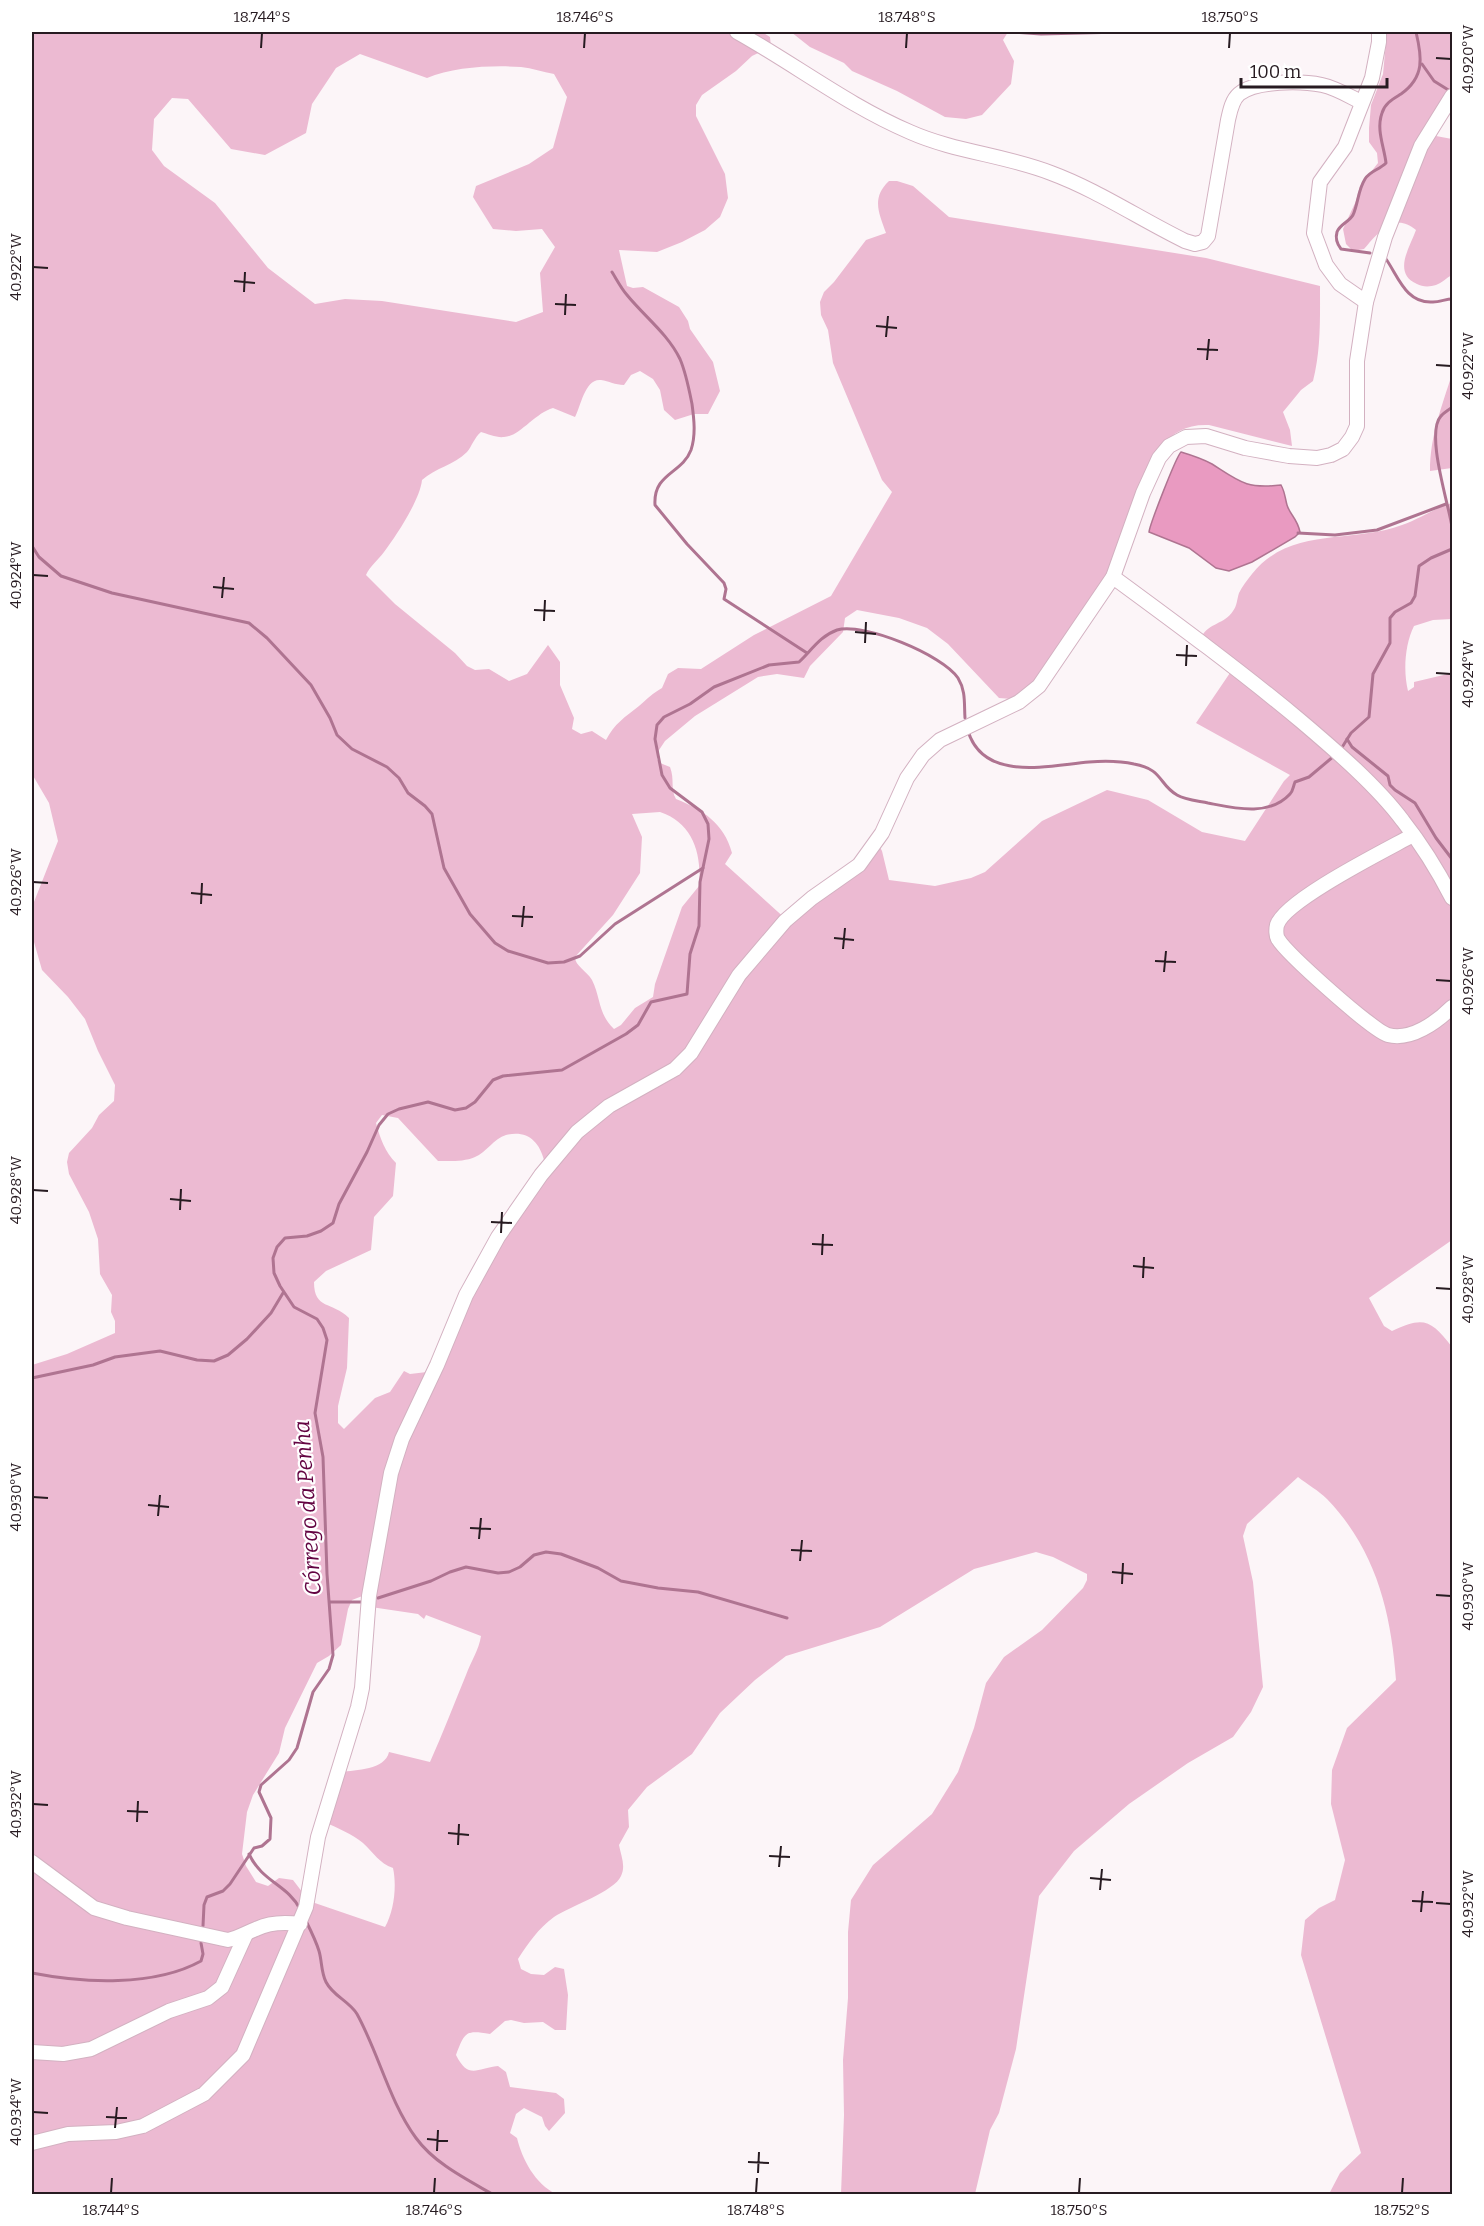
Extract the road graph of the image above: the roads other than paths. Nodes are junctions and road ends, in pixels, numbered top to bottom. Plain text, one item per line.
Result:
1 (737, 32) edge
2 (1379, 32) edge
3 (1452, 96) edge
4 (1361, 102) junction
5 (1366, 302) junction
6 (1113, 577) junction
7 (1413, 835) junction
8 (1452, 898) edge
9 (1452, 1007) edge
10 (32, 1862) edge
11 (300, 1924) junction
12 (246, 1934) junction
13 (32, 2052) edge
14 (32, 2143) edge

1 - 4 street
2 - 4 street
3 - 5 street
4 - 5 street
5 - 6 street
6 - 7 street
6 - 11 street
7 - 8 street
7 - 9 street
10 - 12 street
11 - 12 street
11 - 14 street
12 - 13 street

